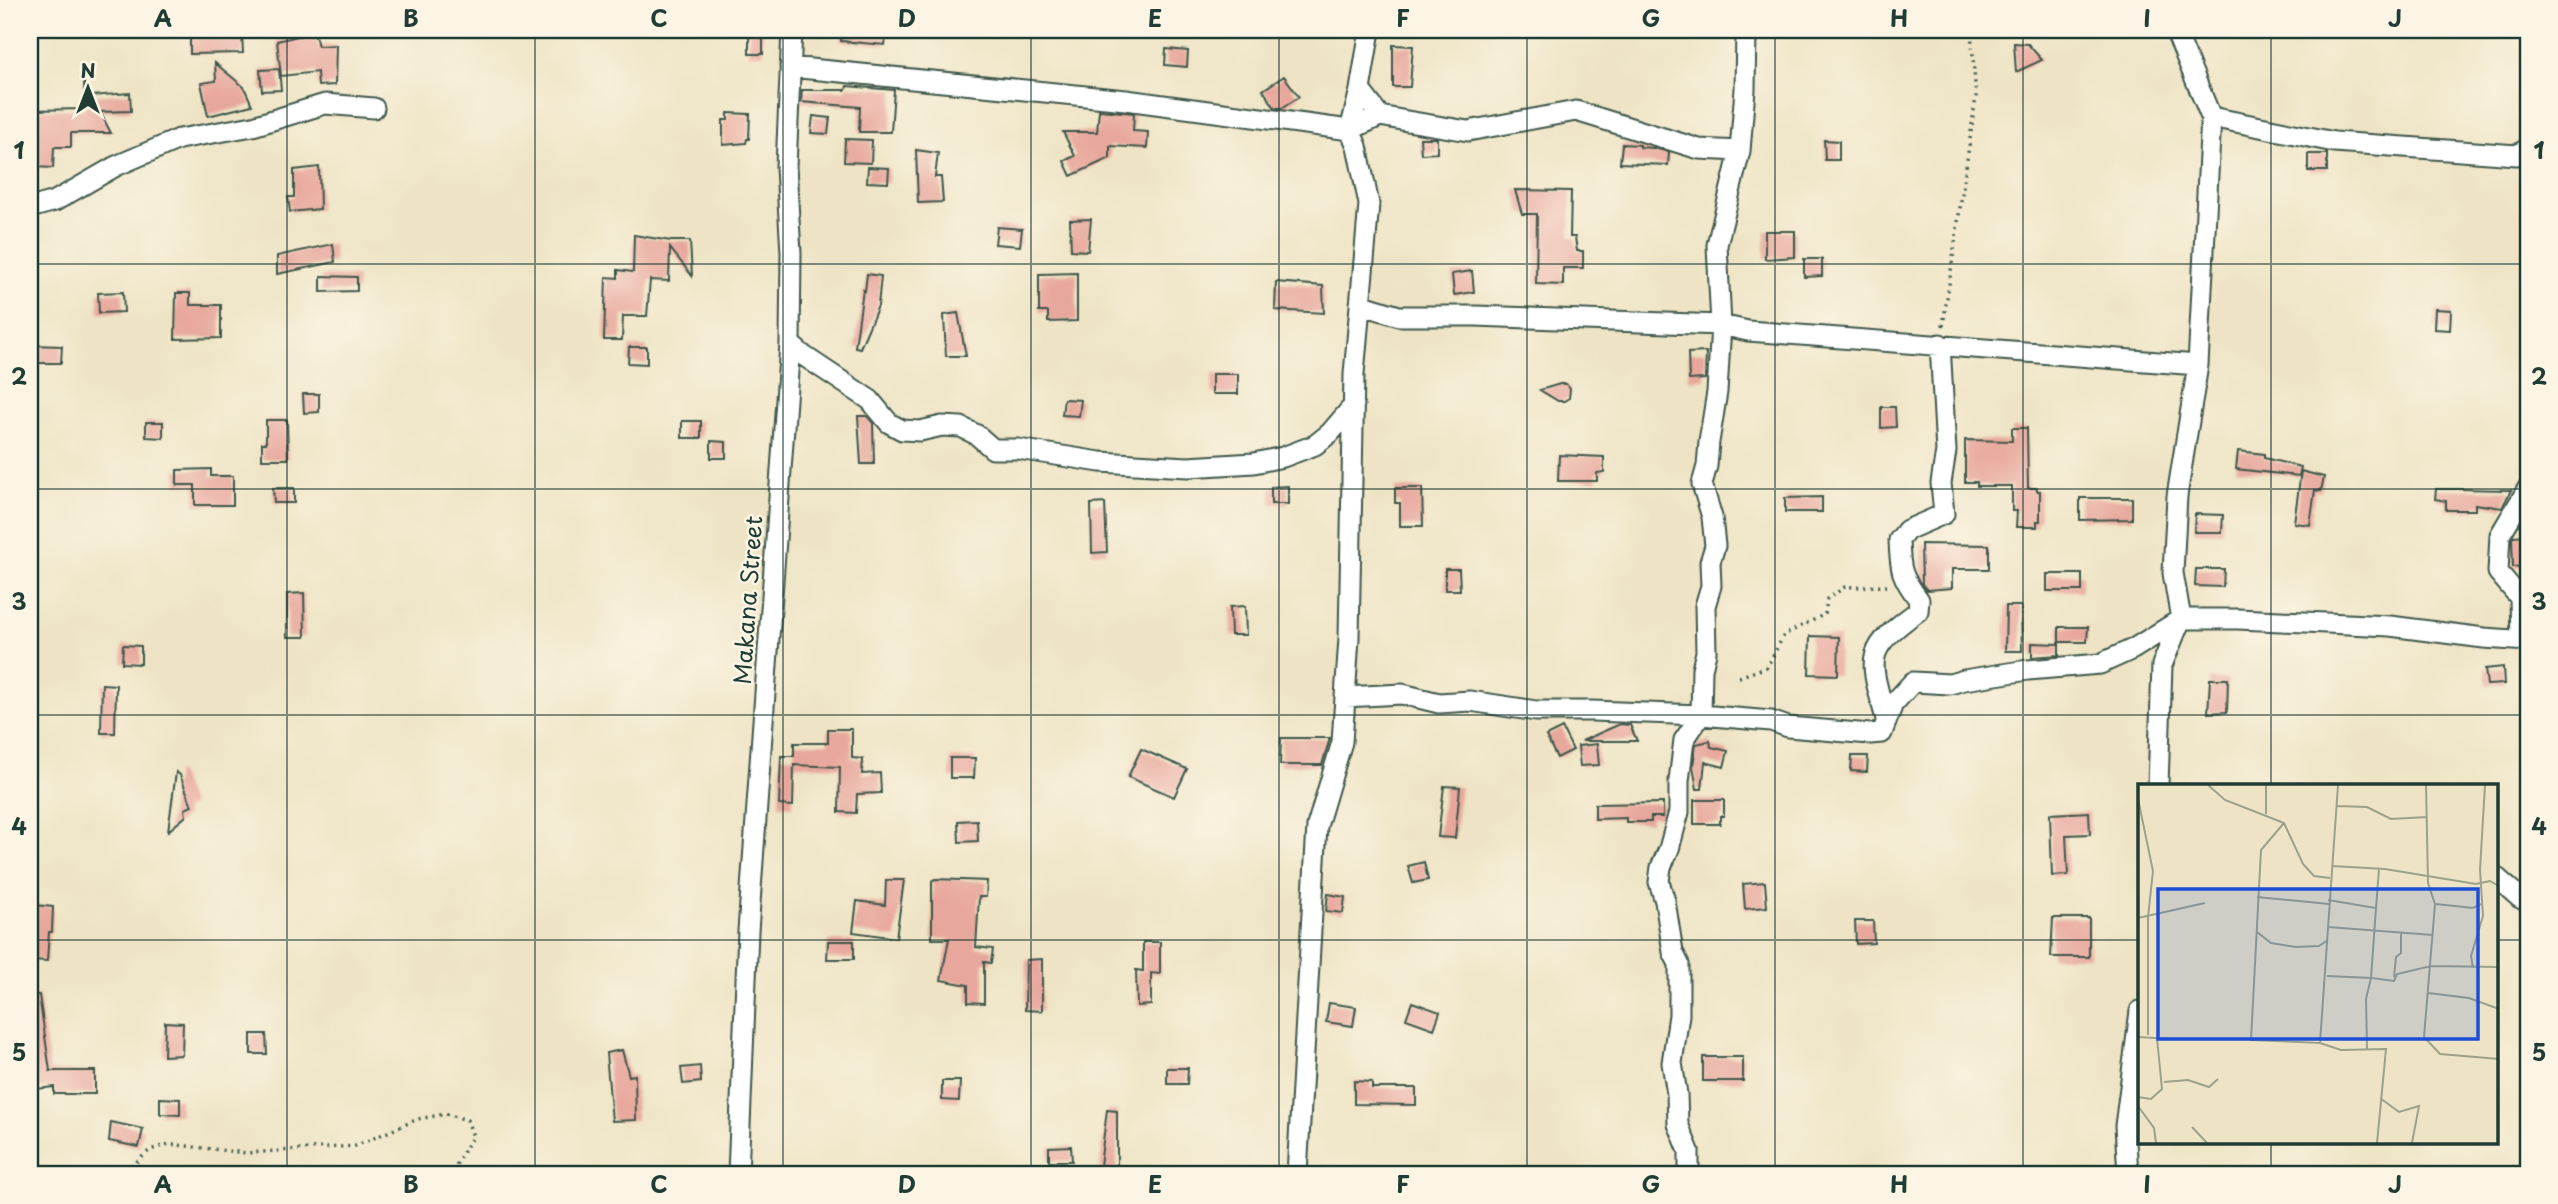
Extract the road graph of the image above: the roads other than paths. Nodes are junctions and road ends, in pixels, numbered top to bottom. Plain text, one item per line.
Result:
1 (792, 30) edge
2 (1370, 30) edge
3 (1746, 30) edge
4 (2175, 30) edge
5 (790, 67) junction
6 (1360, 90) junction
7 (374, 108) dead end
8 (1380, 116) junction
9 (2211, 117) junction
10 (1350, 130) junction
11 (2528, 148) edge
12 (1740, 151) junction
13 (30, 208) edge
14 (1360, 304) junction
15 (1721, 324) junction
16 (790, 344) junction
17 (1940, 344) junction
18 (2198, 365) junction
19 (1354, 405) junction
20 (2528, 488) edge
21 (2181, 619) junction
22 (2525, 640) edge
23 (1345, 697) junction
24 (1701, 715) junction
25 (1886, 719) junction
26 (2158, 784) edge
27 (2498, 879) edge
28 (2528, 902) edge
29 (2138, 1026) edge
30 (738, 1174) edge
31 (1297, 1174) edge
32 (1689, 1174) edge
33 (2128, 1174) edge

1 - 5 street, Makana Street
2 - 6 street
3 - 12 street
4 - 9 street
5 - 10 street
5 - 16 street, Makana Street
6 - 8 street
6 - 10 street
7 - 13 street
8 - 10 street
8 - 12 street
9 - 11 street
9 - 18 street
10 - 14 street
12 - 15 street
14 - 15 street
14 - 19 street
15 - 17 street
15 - 24 street
16 - 19 street
16 - 30 street, Makana Street
17 - 18 street
17 - 25 street
18 - 21 street
19 - 23 street
20 - 22 street
21 - 22 street
21 - 25 street
21 - 26 street
23 - 24 street
23 - 31 street
24 - 25 street
24 - 32 street
27 - 28 street
29 - 33 street

